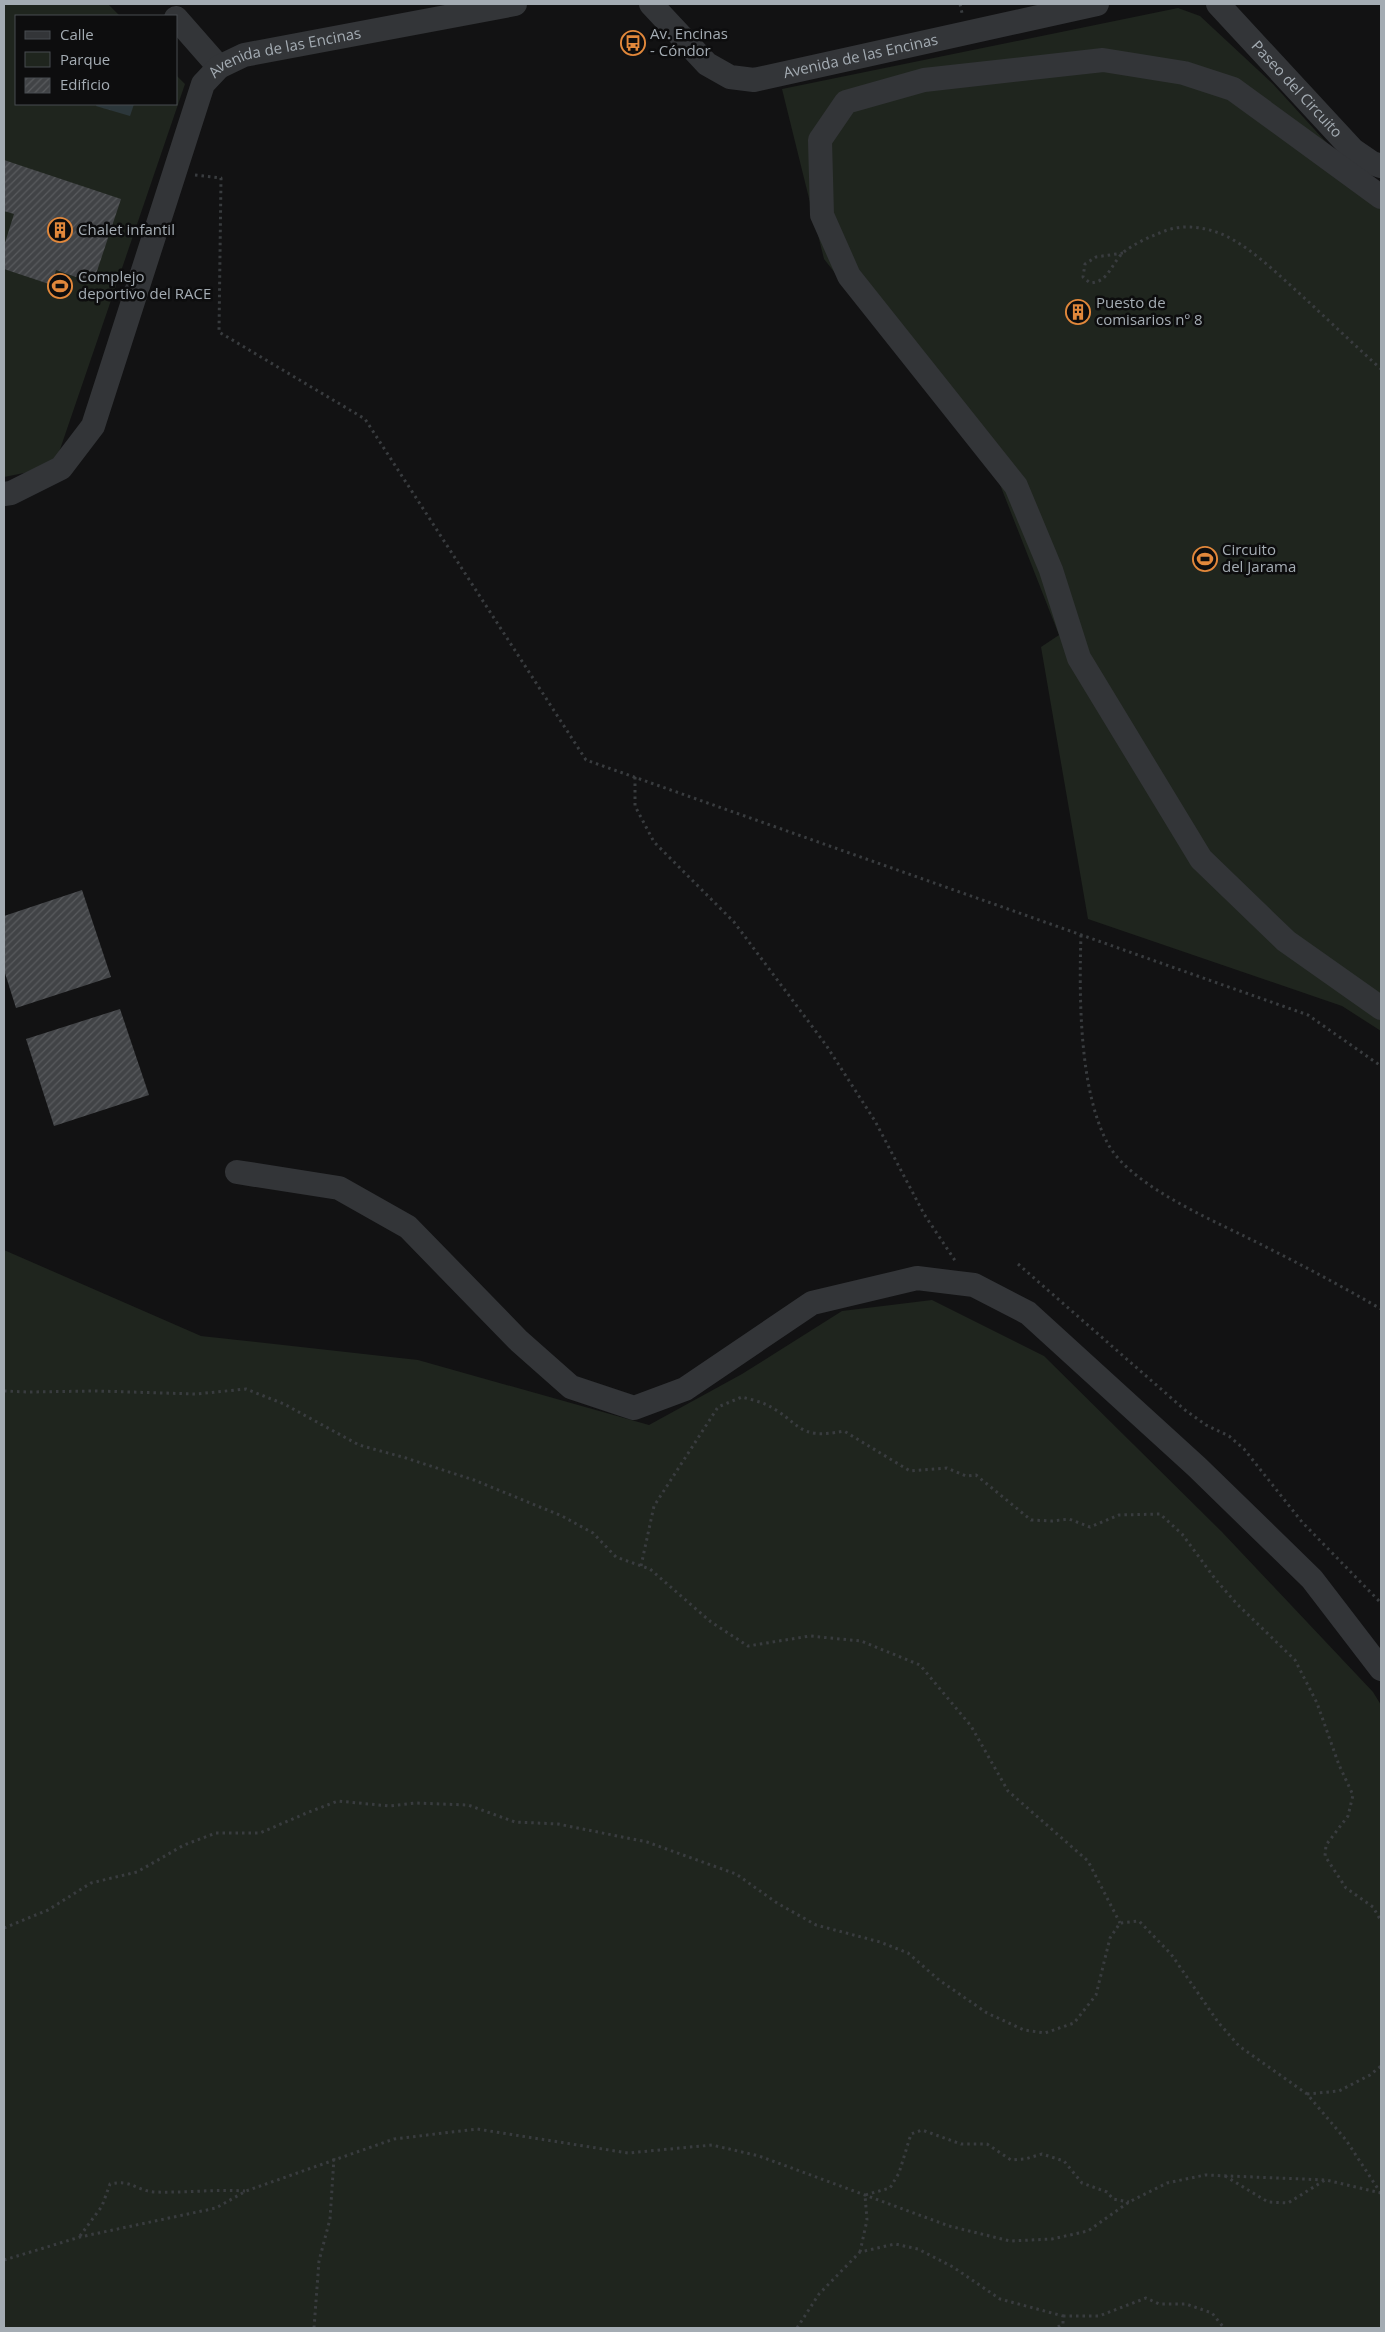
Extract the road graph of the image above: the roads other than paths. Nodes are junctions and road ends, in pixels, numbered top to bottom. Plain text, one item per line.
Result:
1 (164, 4) edge
2 (515, 4) edge
3 (651, 4) edge
4 (1097, 4) edge
5 (1218, 4) edge
6 (174, 15) edge
7 (178, 19) edge
8 (219, 67) junction
9 (1381, 166) edge
10 (1381, 197) edge
11 (4, 494) edge
12 (1381, 1008) edge
13 (237, 1172) dead end
14 (1381, 1669) edge

1 - 6 street
2 - 8 street, Avenida de las Encinas
3 - 4 street, Avenida de las Encinas
5 - 9 street, Paseo del Circuito
7 - 8 street
8 - 11 street, Avenida de las Encinas
10 - 12 street
13 - 14 street

